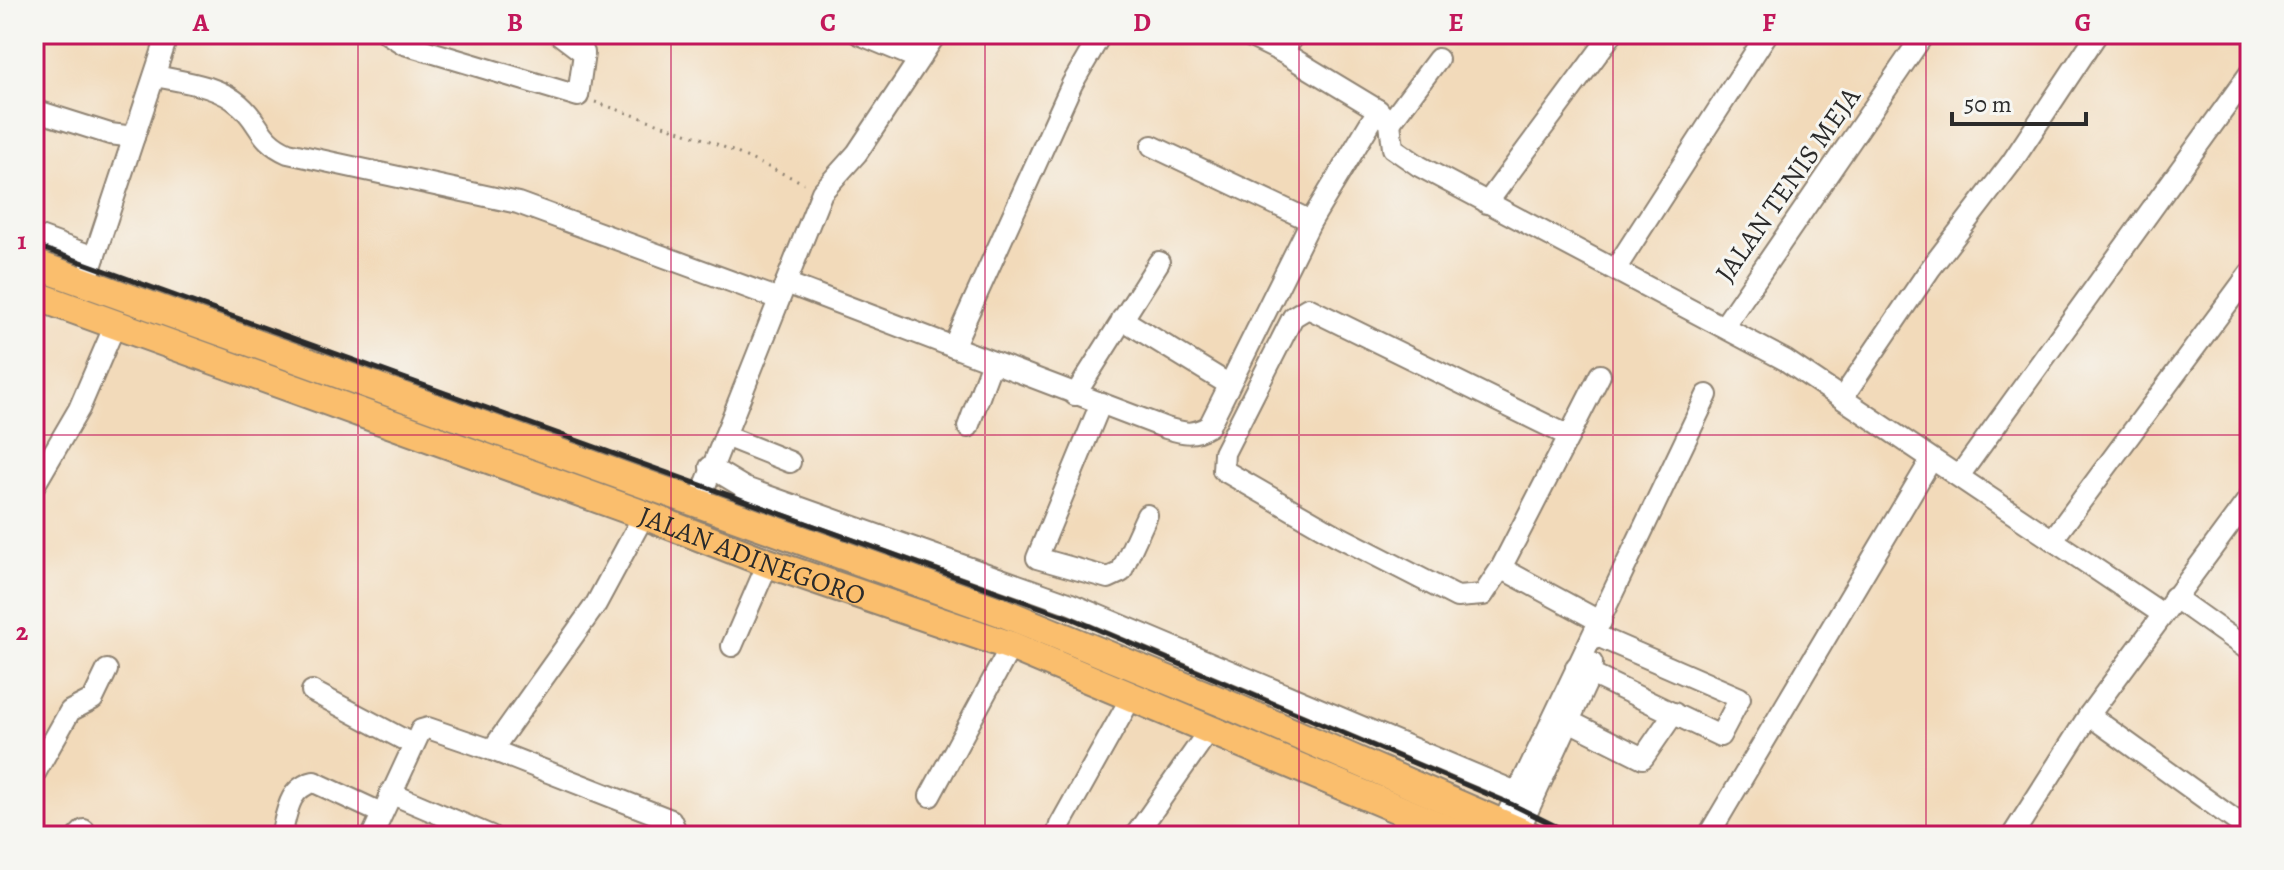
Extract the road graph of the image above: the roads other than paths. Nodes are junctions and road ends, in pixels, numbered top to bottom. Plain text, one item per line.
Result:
1 (168, 34) edge
2 (388, 34) edge
3 (559, 34) edge
4 (859, 34) edge
5 (936, 34) edge
6 (1101, 34) edge
7 (1245, 34) edge
8 (1296, 34) edge
9 (1612, 34) edge
10 (1767, 34) edge
11 (1924, 34) edge
12 (2097, 34) edge
13 (1282, 52) junction
14 (919, 59) junction
15 (1438, 59) dead end
16 (2250, 73) edge
17 (156, 76) junction
18 (34, 110) edge
19 (1384, 116) junction
20 (134, 137) junction
21 (1152, 146) dead end
22 (1487, 203) junction
23 (1311, 221) junction
24 (34, 235) edge
25 (1159, 262) dead end
26 (34, 264) edge
27 (1616, 268) junction
28 (90, 270) junction
29 (2250, 273) edge
30 (782, 291) junction
31 (34, 295) edge
32 (1122, 319) junction
33 (115, 325) junction
34 (1724, 326) junction
35 (953, 347) junction
36 (992, 362) junction
37 (1600, 375) dead end
38 (1228, 384) junction
39 (1075, 395) junction
40 (1707, 395) dead end
41 (1843, 397) junction
42 (1101, 403) junction
43 (968, 427) dead end
44 (725, 436) junction
45 (1569, 436) junction
46 (1931, 460) junction
47 (790, 462) dead end
48 (710, 467) junction
49 (1959, 476) junction
50 (34, 486) edge
51 (2250, 497) edge
52 (699, 501) junction
53 (644, 515) junction
54 (1147, 515) dead end
55 (2053, 539) junction
56 (768, 563) junction
57 (1501, 568) junction
58 (2168, 605) junction
59 (1598, 628) junction
60 (732, 646) dead end
61 (1011, 646) junction
62 (2250, 651) edge
63 (107, 670) dead end
64 (1583, 670) junction
65 (312, 691) dead end
66 (1132, 696) junction
67 (1674, 713) junction
68 (2089, 715) junction
69 (1569, 721) junction
70 (1210, 729) junction
71 (412, 744) junction
72 (492, 750) junction
73 (1540, 762) junction
74 (34, 775) edge
75 (1516, 792) junction
76 (390, 793) junction
77 (930, 796) dead end
78 (381, 813) junction
79 (1517, 830) edge
80 (2250, 831) edge
81 (478, 833) edge
82 (281, 836) edge
83 (372, 836) edge
84 (678, 836) edge
85 (1057, 836) edge
86 (1135, 836) edge
87 (1462, 836) edge
88 (1708, 836) edge
89 (2012, 836) edge

1 - 17 street
2 - 3 street
4 - 14 street
5 - 14 street
6 - 35 street
7 - 13 street
8 - 13 street
9 - 22 street
10 - 27 street
11 - 34 street, JALAN TENIS MEJA
12 - 41 street
13 - 19 street
14 - 30 street
15 - 19 street
16 - 49 street
17 - 20 street
17 - 30 street
18 - 20 street
19 - 22 street
19 - 23 street
20 - 28 street
21 - 23 street
22 - 27 street
23 - 38 street
24 - 28 street
25 - 32 street
26 - 28 highway
27 - 34 street
28 - 52 highway
29 - 55 street
30 - 35 street
30 - 44 street
31 - 33 highway, JALAN ADINEGORO
32 - 38 street
32 - 39 street
33 - 50 street
33 - 53 highway, JALAN ADINEGORO
34 - 41 street
35 - 36 street
36 - 39 street
36 - 43 street
37 - 45 street
38 - 42 street
39 - 42 street
40 - 59 street
41 - 46 street
42 - 54 street
44 - 47 street
44 - 48 street
45 - 57 street
45 - 57 street
46 - 49 street
46 - 88 street
48 - 52 street
48 - 75 street
49 - 55 street
51 - 58 street
52 - 79 highway
53 - 56 highway, JALAN ADINEGORO
53 - 72 street
55 - 58 street
56 - 60 street
56 - 61 highway, JALAN ADINEGORO
57 - 59 street
58 - 62 street
58 - 68 street
59 - 64 street
59 - 67 street
61 - 66 highway, JALAN ADINEGORO
61 - 77 street
63 - 74 street
64 - 67 street
64 - 69 street
64 - 73 street
65 - 71 street
66 - 70 highway, JALAN ADINEGORO
66 - 85 street
67 - 69 street
68 - 80 street
68 - 89 street
69 - 73 street
70 - 86 street
70 - 87 highway, JALAN ADINEGORO
71 - 72 street
71 - 76 street
72 - 84 street
73 - 75 street
73 - 79 street
75 - 79 street
76 - 78 street
76 - 81 street
78 - 82 street
78 - 83 street

